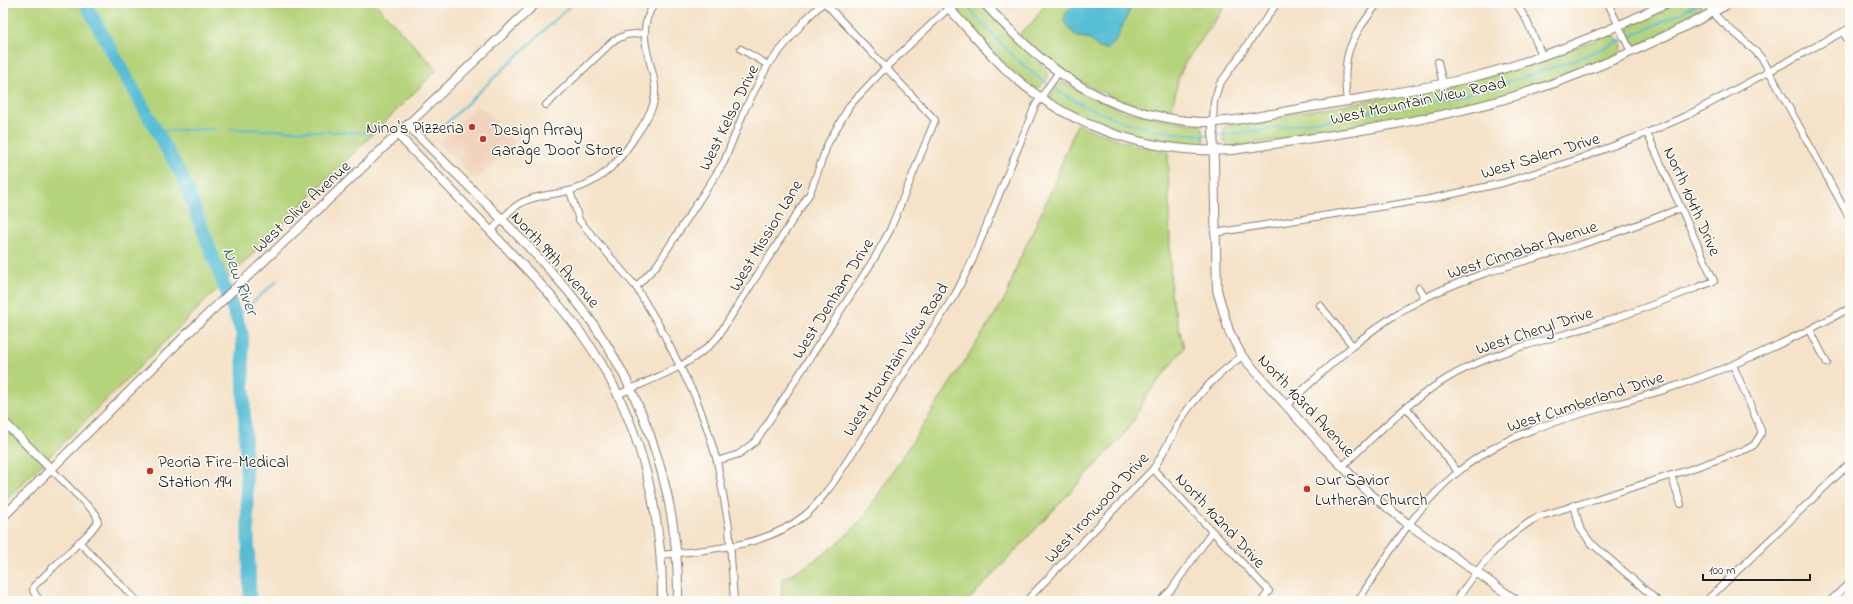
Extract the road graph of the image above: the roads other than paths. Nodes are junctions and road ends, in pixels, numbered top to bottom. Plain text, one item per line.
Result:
1 (536, 3) edge
2 (655, 3) edge
3 (824, 3) edge
4 (984, 3) edge
5 (1277, 3) edge
6 (1378, 3) edge
7 (1516, 3) edge
8 (1608, 3) edge
9 (1667, 3) edge
10 (1706, 3) edge
11 (1730, 3) edge
12 (949, 5) edge
13 (1712, 13) junction
14 (1618, 26) junction
15 (1850, 28) edge
16 (1843, 32) junction
17 (644, 33) junction
18 (1850, 44) edge
19 (741, 49) dead end
20 (1631, 52) junction
21 (1542, 55) junction
22 (1438, 62) dead end
23 (768, 65) junction
24 (886, 67) junction
25 (1770, 72) junction
26 (1058, 73) junction
27 (1442, 84) junction
28 (1040, 97) junction
29 (1347, 101) junction
30 (546, 105) dead end
31 (1213, 122) junction
32 (408, 125) junction
33 (1647, 133) junction
34 (398, 135) junction
35 (1214, 151) junction
36 (570, 191) junction
37 (1681, 208) junction
38 (1850, 219) edge
39 (502, 220) junction
40 (491, 231) junction
41 (1214, 233) junction
42 (1714, 281) joint
43 (636, 287) junction
44 (1419, 288) dead end
45 (1425, 298) junction
46 (1320, 305) dead end
47 (1850, 308) edge
48 (1810, 330) junction
49 (1352, 345) junction
50 (1242, 356) junction
51 (1827, 363) dead end
52 (1733, 364) junction
53 (680, 366) junction
54 (630, 389) junction
55 (617, 395) junction
56 (1286, 406) junction
57 (1406, 407) junction
58 (3, 421) edge
59 (717, 461) junction
60 (1850, 463) edge
61 (1342, 467) junction
62 (51, 469) junction
63 (1153, 469) junction
64 (1458, 472) junction
65 (1671, 475) junction
66 (1681, 504) dead end
67 (1574, 505) junction
68 (3, 517) edge
69 (1408, 524) junction
70 (1212, 532) junction
71 (79, 542) junction
72 (731, 547) junction
73 (676, 553) junction
74 (661, 555) junction
75 (1476, 572) junction
76 (1850, 582) edge
77 (1029, 600) edge
78 (40, 601) edge
79 (137, 601) edge
80 (662, 601) edge
81 (678, 601) edge
82 (734, 601) edge
83 (1160, 601) edge
84 (1262, 601) edge
85 (1358, 601) edge
86 (1456, 601) edge
87 (1517, 601) edge
88 (1658, 601) edge
89 (1706, 601) edge
90 (1830, 601) edge

1 - 32 street, West Olive Avenue
2 - 17 street
3 - 23 street, West Kelso Drive
3 - 24 street
4 - 26 street
5 - 31 street
6 - 29 street
7 - 21 street
8 - 14 street
9 - 14 street, West Mountain View Road
10 - 13 street
11 - 13 street, West Mountain View Road
12 - 24 street, West Mission Lane
12 - 28 street
13 - 20 street, West Mountain View Road
13 - 25 street
14 - 20 street
14 - 21 street, West Mountain View Road
15 - 16 street, West Salem Drive
16 - 18 street
16 - 25 street, West Salem Drive
17 - 30 street
17 - 36 street
19 - 23 street
20 - 35 street, West Mountain View Road
21 - 27 street, West Mountain View Road
22 - 27 street, West Mountain View Road
23 - 43 street, West Kelso Drive
24 - 53 street, West Mission Lane
24 - 59 street, West Denham Drive
25 - 33 street, West Salem Drive
25 - 38 street
26 - 28 street, West Mountain View Road
26 - 31 street
27 - 29 street, West Mountain View Road
28 - 35 street
28 - 72 street, West Mountain View Road
29 - 31 street, West Mountain View Road
31 - 35 street, North 103rd Avenue
32 - 34 street, West Olive Avenue
32 - 39 street, North 99th Avenue
33 - 37 street, North 104th Drive
33 - 41 street, West Salem Drive
34 - 40 street, North 99th Avenue
34 - 62 street, West Olive Avenue
35 - 41 street, North 103rd Avenue
36 - 39 street
36 - 43 street
37 - 42 street, North 104th Drive
37 - 45 street, West Cinnabar Avenue
39 - 40 street
39 - 54 street, North 99th Avenue
40 - 55 street, North 99th Avenue
41 - 50 street, North 103rd Avenue
42 - 57 street, West Cheryl Drive
43 - 53 street
44 - 45 street
45 - 49 street, West Cinnabar Avenue
46 - 49 street
47 - 48 street, West Cumberland Drive
48 - 51 street
48 - 52 street, West Cumberland Drive
49 - 56 street, West Cinnabar Avenue
50 - 56 street, North 103rd Avenue
50 - 63 street, West Ironwood Drive
52 - 64 street, West Cumberland Drive
52 - 65 street
53 - 54 street, West Mission Lane
53 - 59 street
54 - 55 street, West Mission Lane
54 - 73 street, North 99th Avenue
55 - 74 street, North 99th Avenue
56 - 61 street, North 103rd Avenue
57 - 61 street, West Cheryl Drive
57 - 64 street
58 - 62 street
59 - 72 street
60 - 89 street
61 - 69 street, North 103rd Avenue
62 - 68 street, West Olive Avenue
62 - 71 street
63 - 70 street, North 102nd Drive
63 - 77 street, West Ironwood Drive
64 - 69 street, West Cumberland Drive
65 - 66 street
65 - 67 street
67 - 75 street
67 - 88 street
69 - 75 street, North 103rd Avenue
69 - 85 street, West Cumberland Drive
70 - 83 street
70 - 84 street, North 102nd Drive
71 - 78 street
71 - 79 street
72 - 73 street, West Mountain View Road
72 - 82 street
73 - 74 street, West Mountain View Road
73 - 81 street, North 99th Avenue
74 - 80 street, North 99th Avenue
75 - 86 street
75 - 87 street, North 103rd Avenue
76 - 90 street

